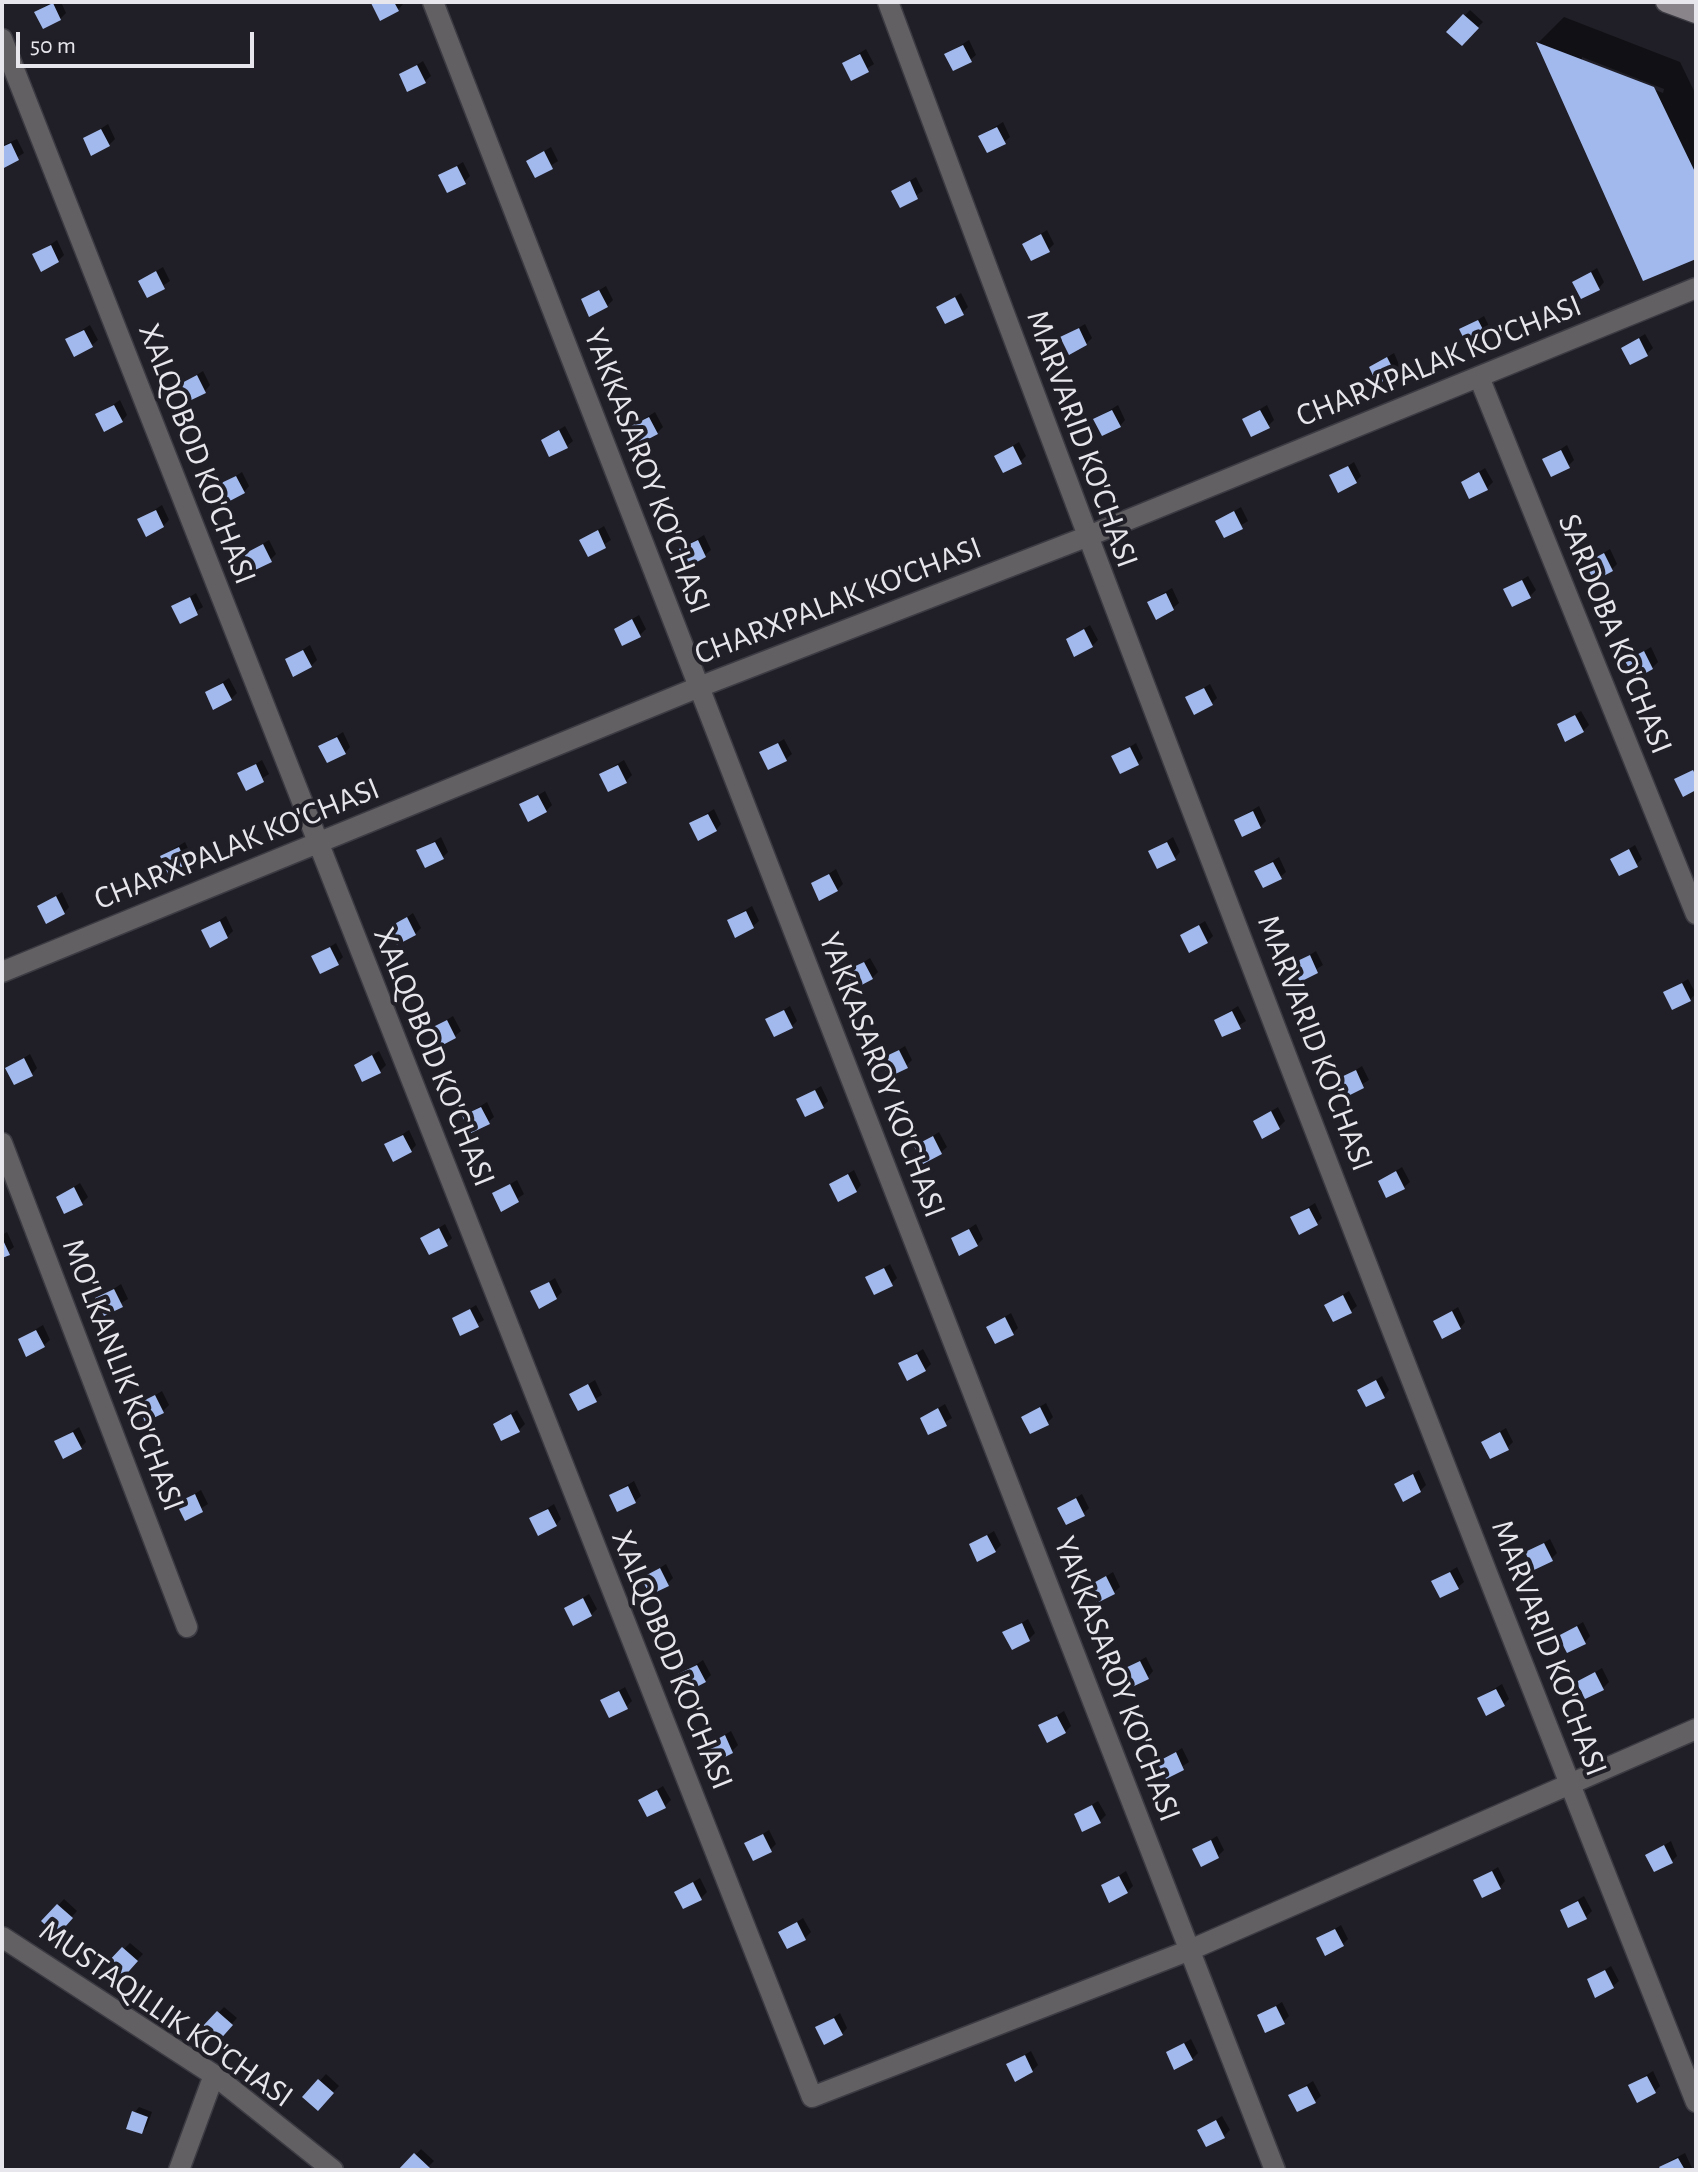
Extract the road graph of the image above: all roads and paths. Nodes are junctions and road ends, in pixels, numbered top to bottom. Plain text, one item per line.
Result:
1 (433, 2) edge
2 (888, 2) edge
3 (1666, 2) edge
4 (1696, 13) edge
5 (2, 39) edge
6 (1696, 288) edge
7 (1479, 377) junction
8 (1086, 537) junction
9 (699, 687) junction
10 (317, 844) junction
11 (1696, 914) edge
12 (2, 972) edge
13 (2, 1143) edge
14 (187, 1627) dead end
15 (1696, 1729) edge
16 (1569, 1783) junction
17 (2, 1937) edge
18 (1190, 1950) junction
19 (214, 2075) junction
20 (1696, 2102) edge
21 (179, 2170) edge
22 (333, 2170) edge
23 (1275, 2170) edge

1 - 9 street, YAKKASAROY KO'CHASI
2 - 8 street, MARVARID KO'CHASI
3 - 4 main road
5 - 10 street, XALQOBOD KO'CHASI
6 - 7 street, CHARXPALAK KO'CHASI
7 - 8 street, CHARXPALAK KO'CHASI
7 - 11 street, SARDOBA KO'CHASI
8 - 9 street, CHARXPALAK KO'CHASI
8 - 16 street, MARVARID KO'CHASI
9 - 10 street, CHARXPALAK KO'CHASI
9 - 18 street, YAKKASAROY KO'CHASI
10 - 12 street, CHARXPALAK KO'CHASI
10 - 18 street, XALQOBOD KO'CHASI
13 - 14 street, MO'LKANLIK KO'CHASI
15 - 16 street
16 - 18 street
16 - 20 street, MARVARID KO'CHASI
17 - 19 street, MUSTAQILLIK KO'CHASI
18 - 23 street, YAKKASAROY KO'CHASI
19 - 21 street
19 - 22 street, MUSTAQILLIK KO'CHASI

